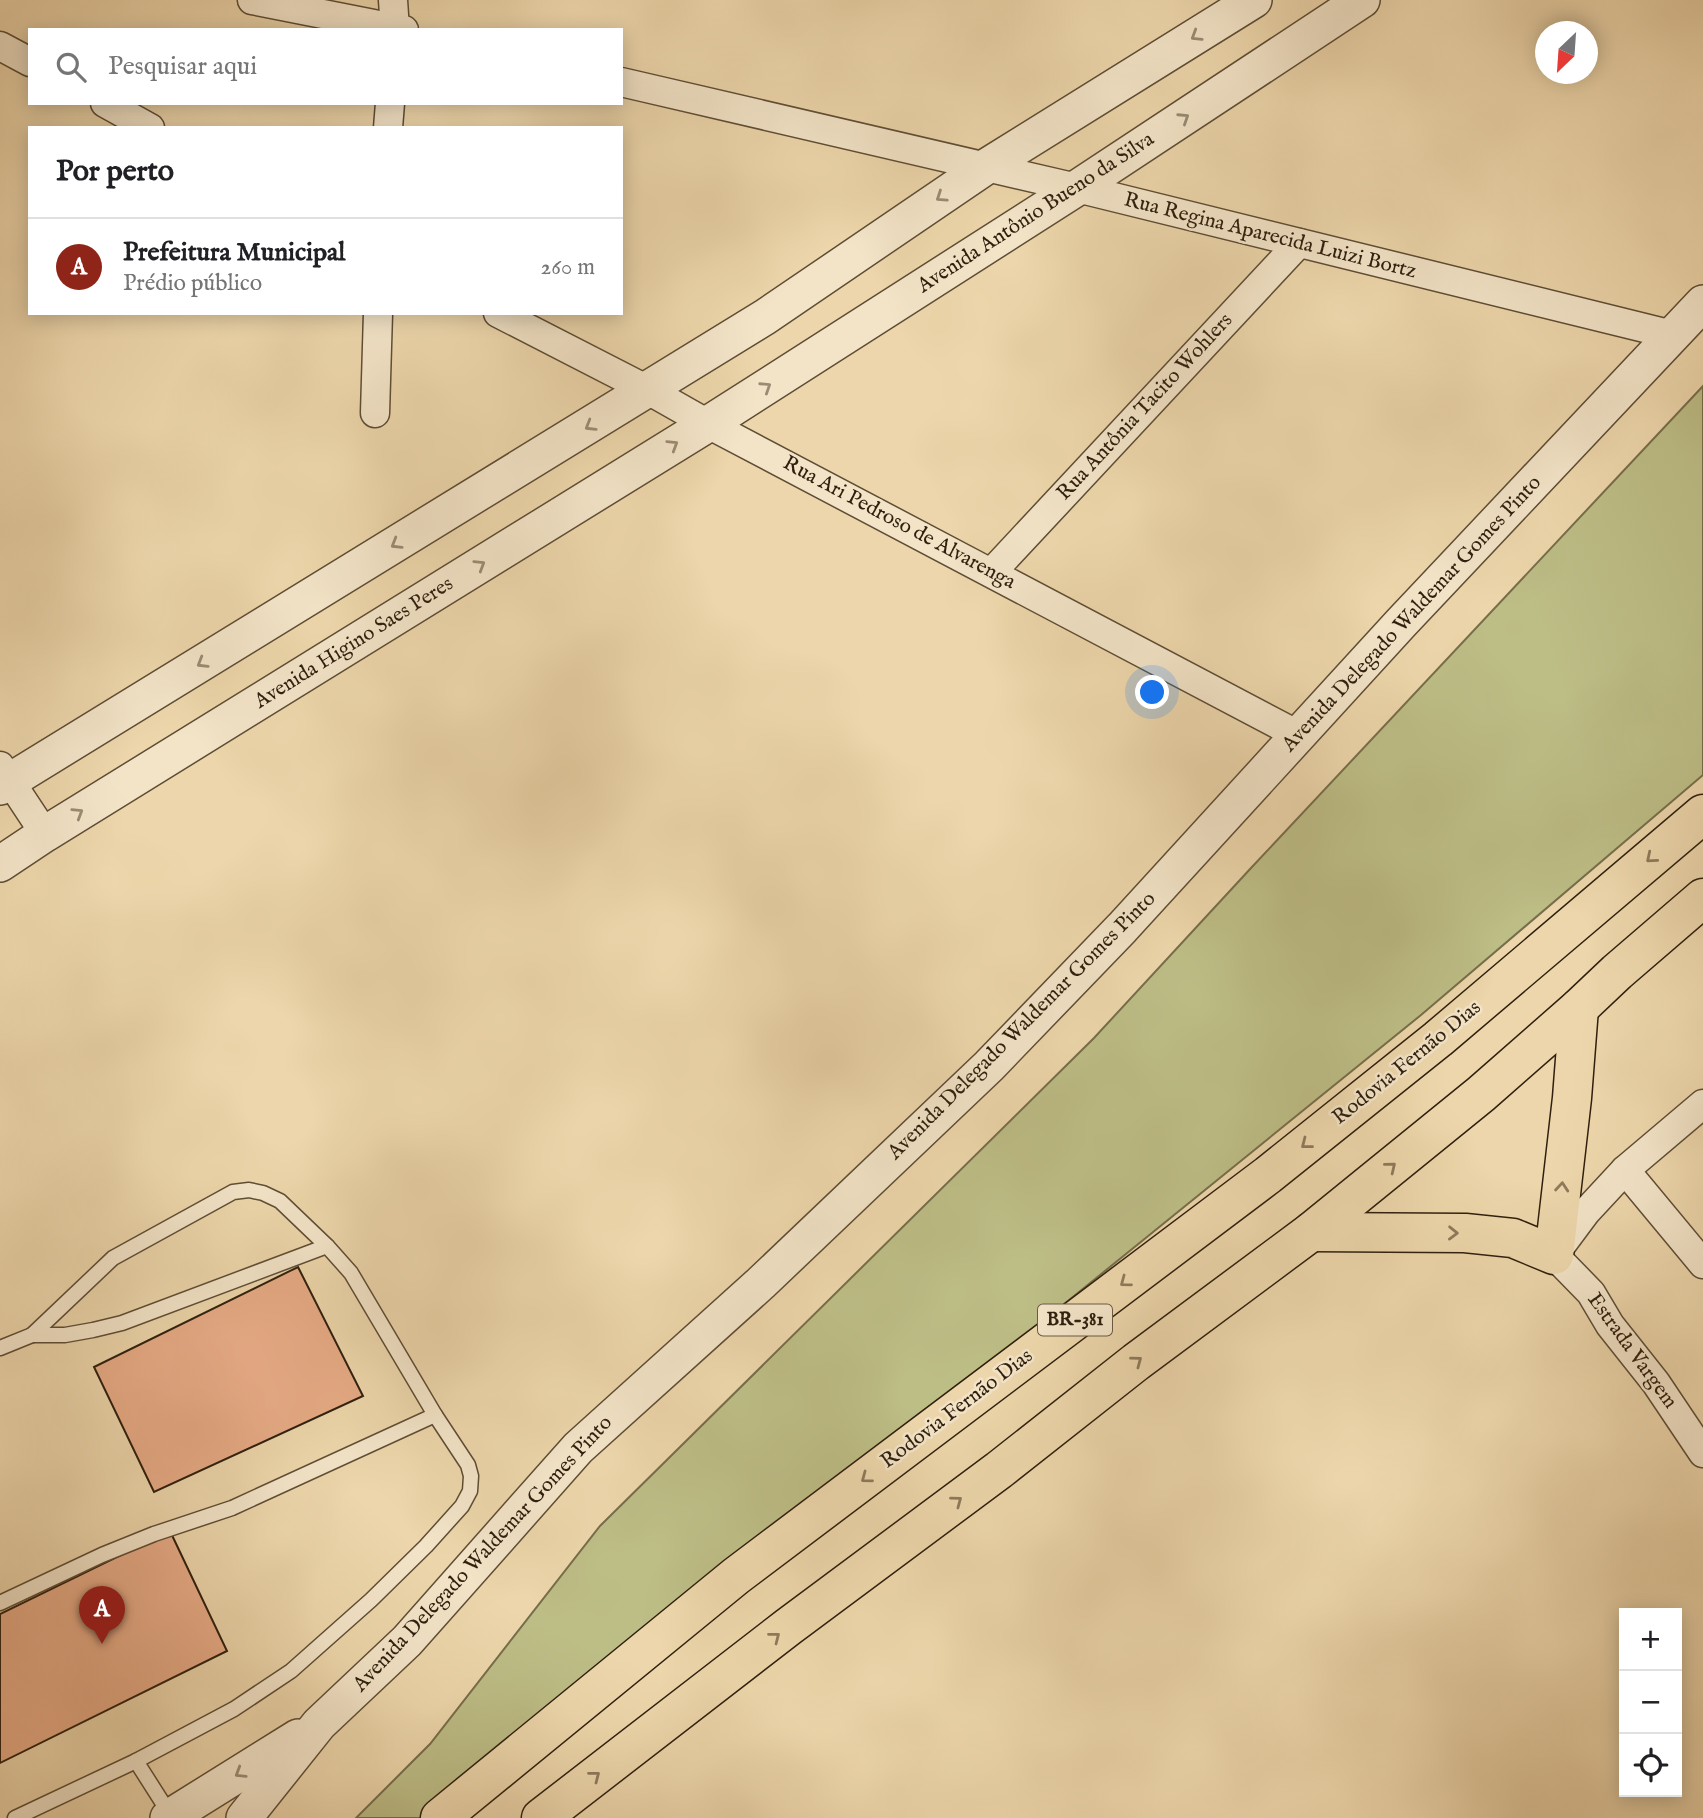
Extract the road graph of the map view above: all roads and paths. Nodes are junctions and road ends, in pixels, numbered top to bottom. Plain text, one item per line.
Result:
1 (253, 0) edge
2 (1254, 0) edge
3 (1362, 0) edge
4 (397, 22) edge
5 (0, 46) edge
6 (28, 61) edge
7 (623, 82) edge
8 (109, 105) edge
9 (390, 105) edge
10 (146, 126) edge
11 (388, 126) edge
12 (984, 168) junction
13 (1076, 188) junction
14 (1299, 243) junction
15 (1703, 303) edge
16 (378, 315) edge
17 (502, 315) edge
18 (1673, 335) junction
19 (648, 390) junction
20 (375, 413) dead end
21 (708, 424) junction
22 (992, 572) junction
23 (1298, 735) junction
24 (3, 778) edge
25 (1703, 814) edge
26 (45, 834) junction
27 (0, 864) edge
28 (1703, 898) edge
29 (1579, 1008) junction
30 (1703, 1104) edge
31 (1625, 1170) junction
32 (1311, 1232) junction
33 (327, 1246) junction
34 (1553, 1255) junction
35 (1703, 1264) edge
36 (32, 1335) junction
37 (0, 1348) edge
38 (435, 1415) junction
39 (1703, 1453) edge
40 (0, 1603) edge
41 (318, 1724) junction
42 (136, 1761) junction
43 (170, 1817) edge
44 (15, 1818) edge
45 (244, 1818) edge
46 (440, 1818) edge
47 (541, 1818) edge

1 - 4 street
2 -> 12 street
13 -> 3 street, Avenida Antônio Bueno da Silva
5 - 6 street
7 - 12 street, Rua Regina Aparecida Luizi Bortz
8 - 10 street
9 - 11 street
12 - 13 street, Rua Regina Aparecida Luizi Bortz
12 -> 19 street
13 - 14 street, Rua Regina Aparecida Luizi Bortz
21 -> 13 street, Avenida Antônio Bueno da Silva
14 - 18 street, Rua Regina Aparecida Luizi Bortz
14 - 22 street, Rua Antônia Tacito Wohlers
15 - 18 street, Avenida Delegado Waldemar Gomes Pinto
16 - 20 street
17 - 19 street, Rua Ari Pedroso de Alvarenga
18 - 23 street, Avenida Delegado Waldemar Gomes Pinto
19 - 21 street, Rua Ari Pedroso de Alvarenga
19 -> 24 street
21 - 22 street, Rua Ari Pedroso de Alvarenga
26 -> 21 street, Avenida Higino Saes Peres
22 - 23 street, Rua Ari Pedroso de Alvarenga
23 - 41 street, Avenida Delegado Waldemar Gomes Pinto
24 - 26 street
25 -> 46 highway, Rodovia Fernão Dias / BR-381
26 - 27 street, Avenida Higino Saes Peres
28 - 29 highway
32 -> 29 highway
34 -> 29 highway
30 - 31 street
31 - 34 street
31 - 35 street
32 -> 34 highway
47 -> 32 highway
33 - 36 lane
33 - 36 lane
33 - 38 lane
34 - 39 street, Estrada Vargem
36 - 37 lane
38 - 40 lane
38 - 42 lane
41 -> 43 street
41 - 45 street
42 - 43 lane
42 - 44 lane

